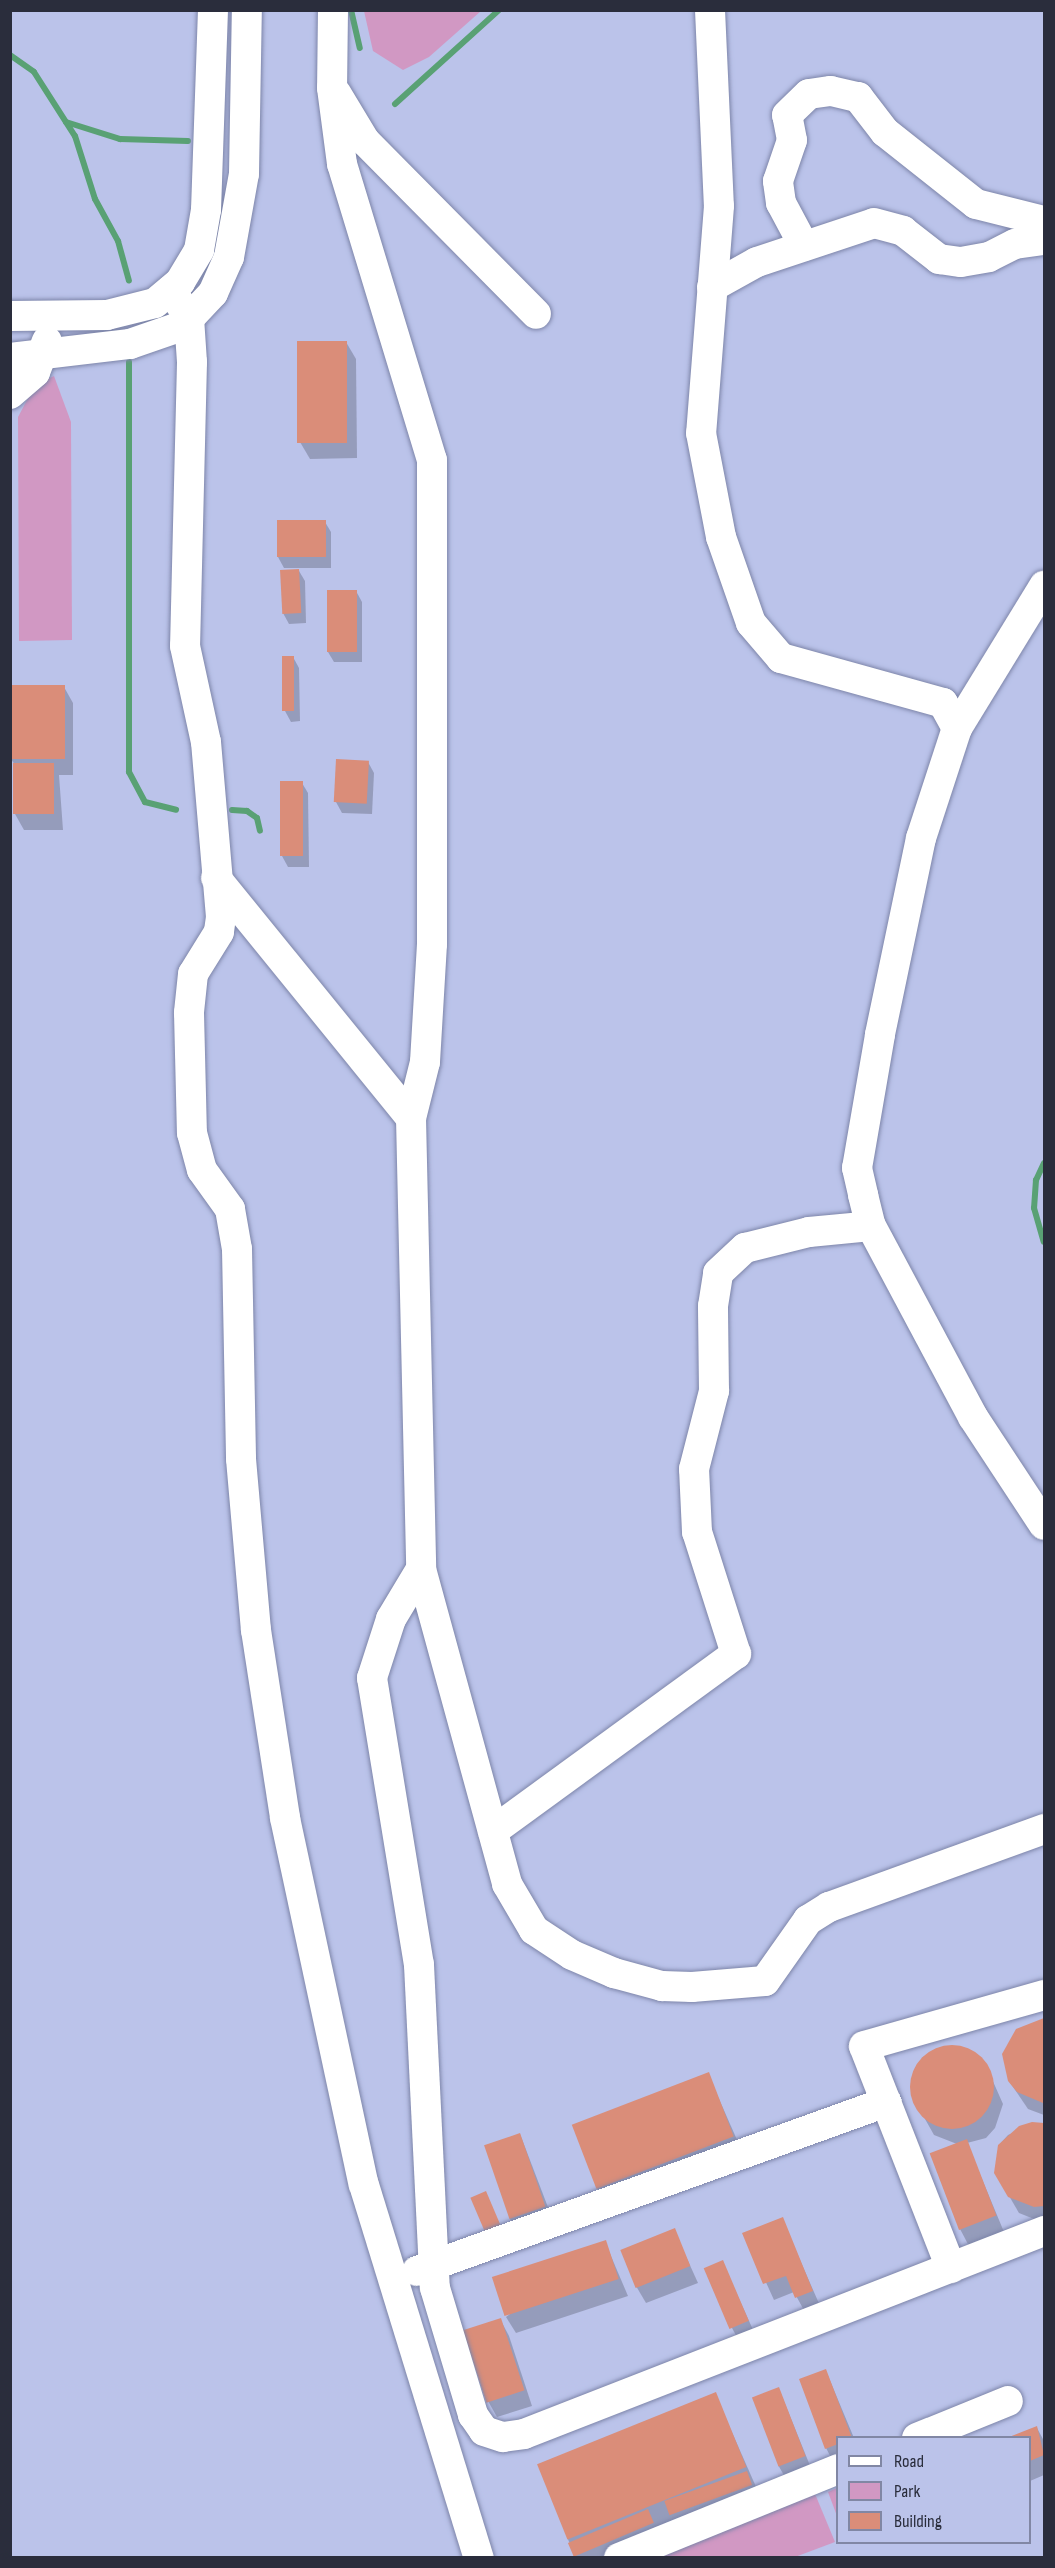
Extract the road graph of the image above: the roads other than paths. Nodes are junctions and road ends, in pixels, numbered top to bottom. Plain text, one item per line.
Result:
1 (213, 10) edge
2 (247, 10) edge
3 (333, 10) edge
4 (710, 10) edge
5 (332, 88) junction
6 (1044, 221) edge
7 (1044, 240) edge
8 (804, 246) junction
9 (712, 287) junction
10 (171, 290) junction
11 (10, 298) edge
12 (536, 314) dead end
13 (54, 315) junction
14 (10, 316) edge
15 (189, 318) junction
16 (43, 354) junction
17 (10, 358) edge
18 (10, 394) edge
19 (1044, 586) edge
20 (957, 728) junction
21 (216, 878) junction
22 (411, 1118) junction
23 (871, 1226) junction
24 (1044, 1526) edge
25 (421, 1569) junction
26 (1044, 1829) edge
27 (493, 1831) junction
28 (1044, 1995) edge
29 (886, 2102) junction
30 (1044, 2231) edge
31 (435, 2265) junction
32 (951, 2268) junction
33 (393, 2280) junction
34 (1008, 2401) dead end
35 (921, 2436) edge
36 (836, 2469) edge
37 (479, 2558) edge
38 (618, 2558) edge

1 - 10 lane
2 - 15 lane
3 - 5 lane
4 - 9 lane
5 - 12 lane
5 - 22 lane
6 - 8 lane
7 - 8 lane
8 - 9 lane
9 - 20 lane
10 - 13 lane
10 - 15 lane
11 - 13 lane
13 - 14 lane
13 - 16 lane
15 - 16 lane
15 - 21 lane
16 - 17 lane
16 - 18 lane
19 - 20 lane
20 - 23 lane
21 - 22 lane
21 - 33 lane
22 - 25 lane
23 - 24 lane
23 - 27 lane
25 - 27 lane
25 - 31 lane
26 - 27 lane
28 - 29 lane
29 - 31 lane
29 - 32 lane
30 - 32 lane
31 - 32 lane
31 - 33 lane
33 - 37 lane
34 - 35 lane
36 - 38 lane

